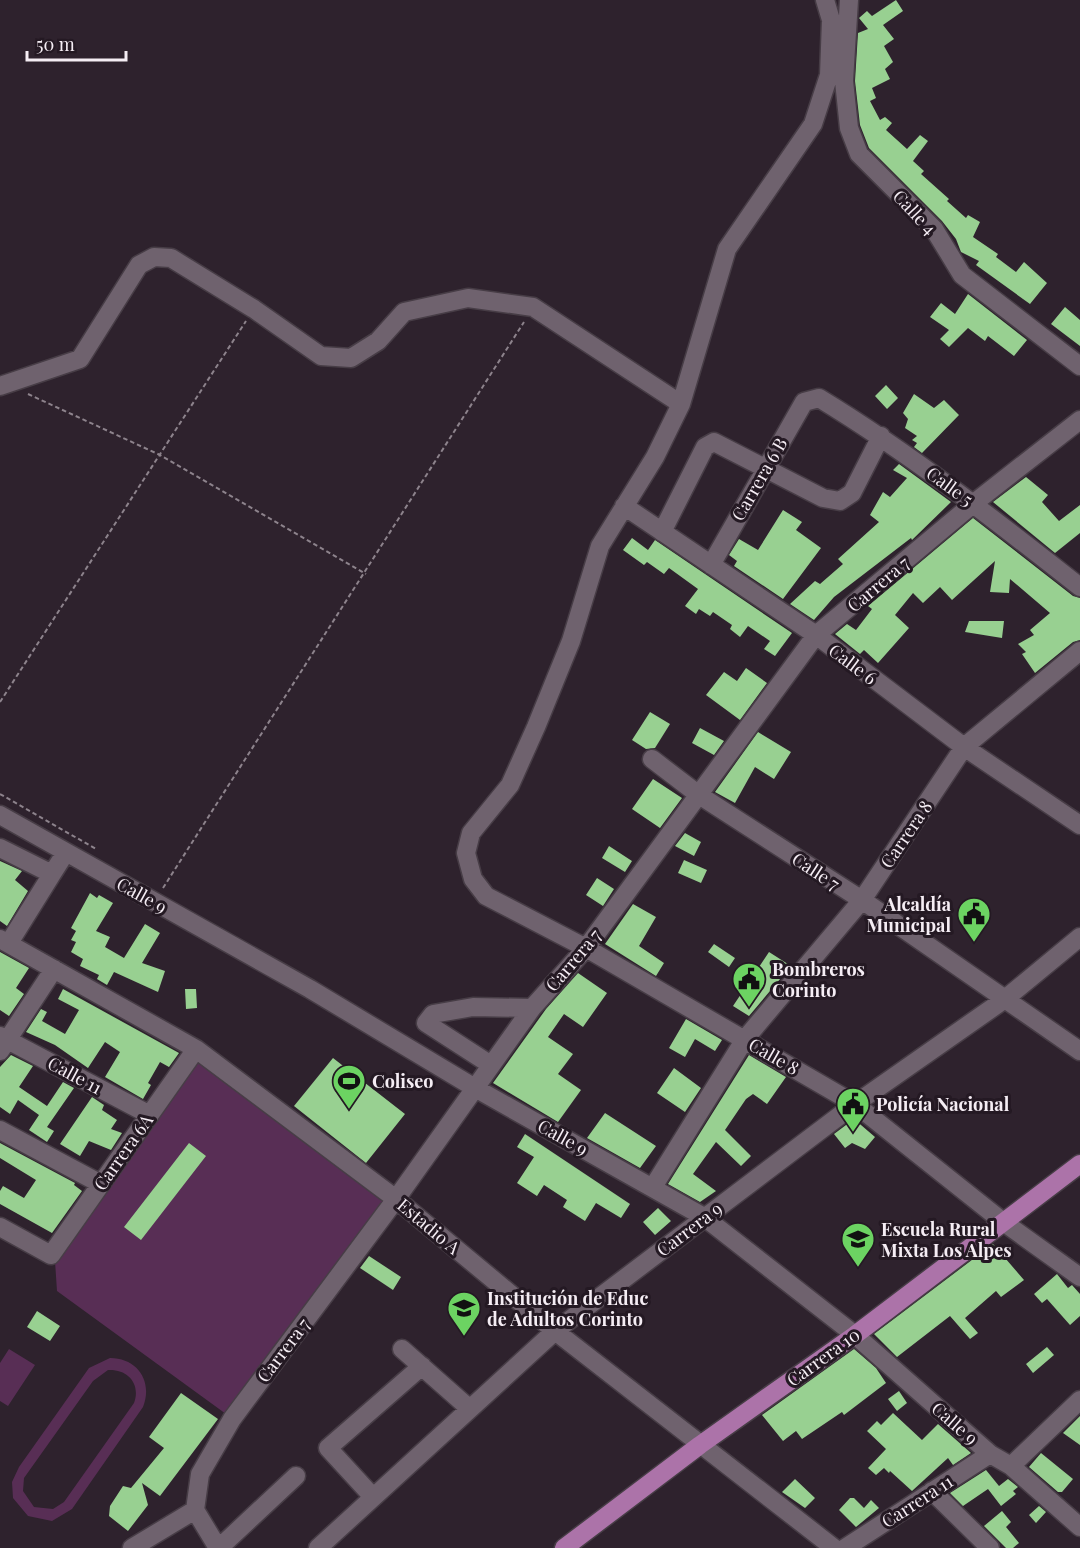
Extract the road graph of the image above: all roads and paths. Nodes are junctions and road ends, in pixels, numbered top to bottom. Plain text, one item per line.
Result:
1 (825, 0) edge
2 (849, 0) edge
3 (534, 307) junction
4 (254, 309) junction
5 (1080, 366) edge
6 (3, 385) edge
7 (812, 398) joint
8 (681, 404) junction
9 (1080, 420) edge
10 (881, 436) junction
11 (160, 455) junction
12 (764, 470) junction
13 (974, 503) junction
14 (624, 506) junction
15 (662, 532) junction
16 (711, 565) junction
17 (366, 574) junction
18 (1080, 587) edge
19 (816, 635) junction
20 (1080, 651) edge
21 (0, 702) edge
22 (964, 747) junction
23 (652, 759) dead end
24 (0, 794) edge
25 (699, 795) junction
26 (0, 815) edge
27 (1080, 825) edge
28 (0, 848) edge
29 (66, 852) junction
30 (102, 853) dead end
31 (51, 874) junction
32 (153, 883) dead end
33 (862, 900) junction
34 (1080, 937) edge
35 (4, 941) edge
36 (586, 948) junction
37 (54, 969) junction
38 (1005, 999) junction
39 (532, 1008) junction
40 (745, 1040) junction
41 (3, 1042) edge
42 (196, 1050) junction
43 (1080, 1051) edge
44 (490, 1065) junction
45 (474, 1088) junction
46 (855, 1104) junction
47 (150, 1115) junction
48 (0, 1130) edge
49 (1080, 1164) edge
50 (101, 1184) junction
51 (652, 1187) junction
52 (396, 1199) junction
53 (704, 1217) junction
54 (1002, 1221) junction
55 (0, 1227) edge
56 (1080, 1277) edge
57 (555, 1331) junction
58 (855, 1335) junction
59 (402, 1348) dead end
60 (422, 1366) junction
61 (1080, 1401) edge
62 (470, 1409) junction
63 (700, 1445) junction
64 (990, 1454) junction
65 (1011, 1466) junction
66 (296, 1476) dead end
67 (932, 1491) junction
68 (373, 1497) junction
69 (195, 1510) junction
70 (1080, 1527) edge
71 (132, 1548) edge
72 (219, 1548) edge
73 (318, 1548) edge
74 (564, 1548) edge
75 (834, 1548) edge
76 (845, 1548) edge
77 (990, 1548) edge

1 - 8 street
2 - 5 street, Calle 4
3 - 4 street
3 - 8 street
3 - 17 path
4 - 6 street
4 - 11 path
6 - 11 path
7 - 10 street, Calle 5
7 - 12 street, Carrera 6 B
8 - 14 street
9 - 13 street, Carrera 7
10 - 12 street
10 - 13 street, Calle 5
11 - 17 path
11 - 21 path
12 - 15 street
12 - 16 street, Carrera 6 B
13 - 18 street, Calle 5
13 - 19 street, Carrera 7
14 - 15 street, Calle 6
14 - 36 street, Calle 8
15 - 16 street, Calle 6
16 - 19 street, Calle 6
17 - 32 path
19 - 22 street, Calle 6
19 - 25 street, Carrera 7
20 - 22 street, Carrera 8
22 - 27 street, Calle 6
22 - 33 street, Carrera 8
23 - 25 street, Calle 7
24 - 30 path
25 - 33 street, Calle 7
25 - 36 street, Carrera 7
26 - 29 street, Calle 9
28 - 31 street
29 - 31 street
29 - 45 street, Calle 9
31 - 35 street
33 - 38 street, Calle 7
33 - 40 street, Carrera 8
34 - 38 street, Carrera 9
35 - 37 street, Estadio A
36 - 39 street, Carrera 7
36 - 40 street, Calle 8
37 - 41 street
37 - 42 street, Estadio A
38 - 43 street, Calle 7
38 - 46 street, Carrera 9
39 - 44 street, Carrera 7
39 - 44 street
40 - 46 street, Calle 8
40 - 51 street, Carrera 8
41 - 47 street, Calle 11
42 - 47 street, Carrera 6A
42 - 52 street, Estadio A
44 - 45 street, Carrera 7
45 - 51 street, Calle 9
45 - 52 street, Carrera 7
46 - 53 street, Carrera 9
46 - 54 street, Calle 8
47 - 50 street, Carrera 6A
48 - 50 street
49 - 54 main road, Carrera 10
50 - 55 street, Carrera 6A
51 - 53 street, Calle 9
52 - 57 street, Estadio A
52 - 69 street, Carrera 7
53 - 57 street, Carrera 9
53 - 58 street, Calle 9
54 - 56 street, Calle 8
54 - 58 main road, Carrera 10
57 - 62 street, Carrera 9
57 - 63 street, Estadio A
58 - 63 main road, Carrera 10
58 - 64 street, Calle 9
59 - 60 street
60 - 62 street
60 - 68 street
61 - 65 street
62 - 68 street, Carrera 9
63 - 74 main road, Carrera 10
63 - 75 street, Estadio A
64 - 65 street, Calle 9
64 - 67 street, Carrera 11
65 - 70 street, Calle 9
66 - 72 street
67 - 76 street, Carrera 11
67 - 77 street
68 - 73 street, Carrera 9
69 - 71 street
69 - 72 street

